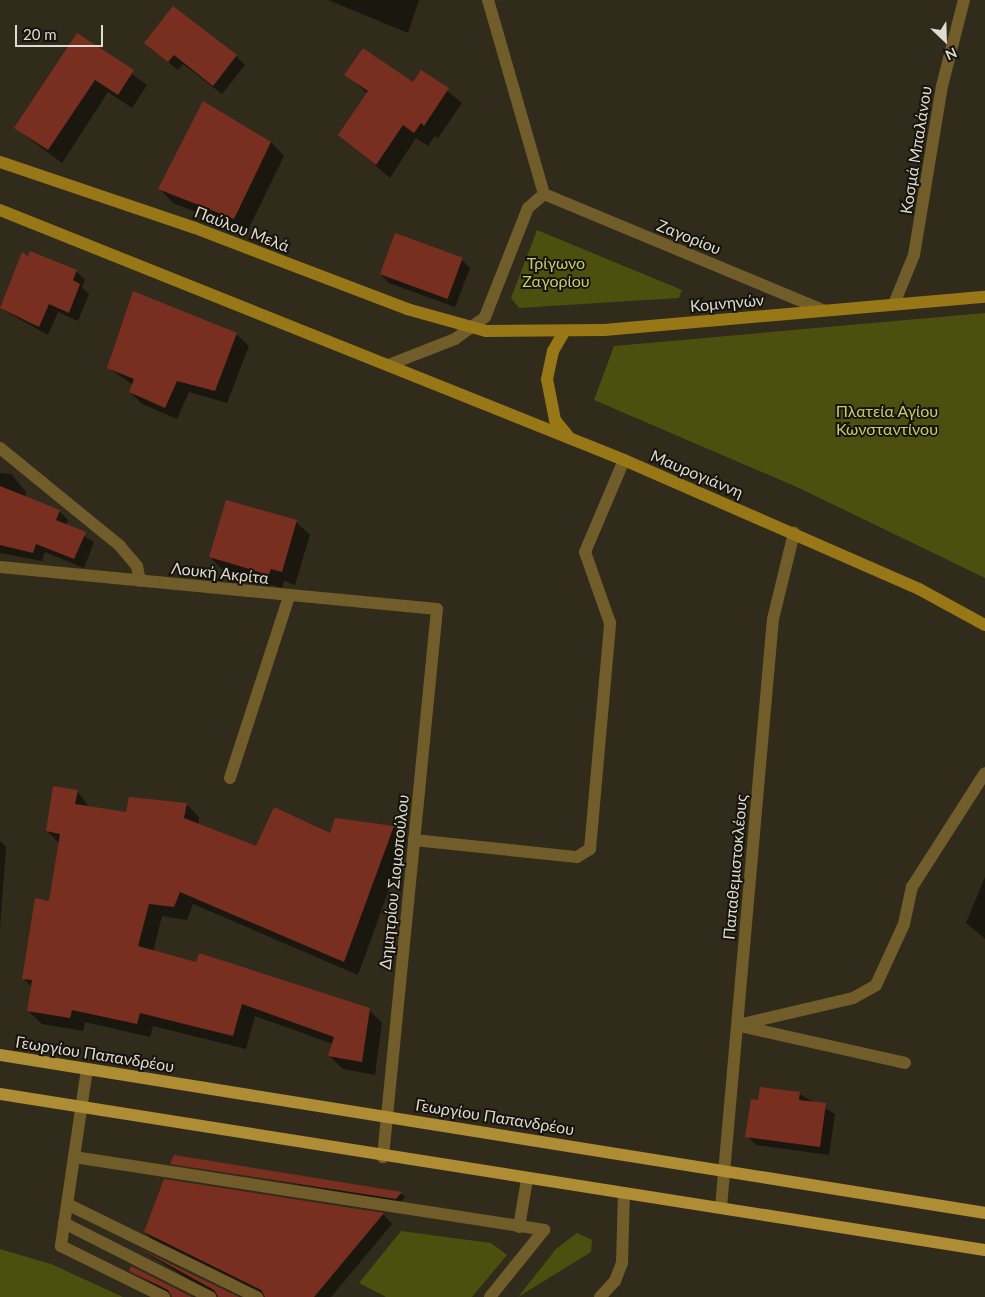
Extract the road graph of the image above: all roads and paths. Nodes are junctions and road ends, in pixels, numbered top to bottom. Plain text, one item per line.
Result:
1 (488, 0) edge
2 (964, 0) edge
3 (0, 162) edge
4 (544, 194) junction
5 (0, 210) edge
6 (985, 296) edge
7 (894, 304) junction
8 (823, 310) junction
9 (472, 328) junction
10 (564, 332) junction
11 (391, 364) junction
12 (570, 439) junction
13 (0, 448) edge
14 (624, 460) junction
15 (794, 533) junction
16 (0, 567) edge
17 (140, 581) junction
18 (289, 596) junction
19 (437, 609) joint
20 (985, 625) edge
21 (985, 773) edge
22 (230, 778) dead end
23 (414, 840) junction
24 (738, 1026) junction
25 (0, 1055) edge
26 (905, 1064) dead end
27 (87, 1069) junction
28 (0, 1094) edge
29 (81, 1108) junction
30 (387, 1116) junction
31 (74, 1158) junction
32 (383, 1158) junction
33 (725, 1169) junction
34 (527, 1179) junction
35 (624, 1193) junction
36 (67, 1204) junction
37 (721, 1206) junction
38 (985, 1213) edge
39 (64, 1223) junction
40 (519, 1227) junction
41 (985, 1250) edge
42 (164, 1297) edge
43 (210, 1297) edge
44 (257, 1297) edge
45 (490, 1297) edge
46 (600, 1297) edge

1 - 4 street
2 - 7 street, Κοσμά Μπαλάνου
3 - 9 main road, Παύλου Μελά
4 - 8 street, Ζαγορίου
4 - 9 street
5 - 11 main road
6 - 7 main road, Κομνηνών
7 - 8 main road, Κομνηνών
8 - 10 main road, Κομνηνών
9 - 10 main road, Κομνηνών
9 - 11 street
10 - 12 main road
11 - 12 main road, Μαυρογιάννη
12 - 14 main road, Μαυρογιάννη
13 - 17 street
14 - 15 main road, Μαυρογιάννη
14 - 23 street
15 - 20 main road, Μαυρογιάννη
15 - 24 street, Παπαθεμιστοκλέους
16 - 17 street, Λουκή Ακρίτα
17 - 18 street, Λουκή Ακρίτα
18 - 19 street, Λουκή Ακρίτα
18 - 22 street
19 - 23 street, Δημητρίου Σιομοπούλου
21 - 24 street
23 - 30 street, Δημητρίου Σιομοπούλου
24 - 26 street
24 - 33 street, Παπαθεμιστοκλέους
25 - 27 main road, Γεωργίου Παπανδρέου
27 - 29 street
27 - 30 main road, Γεωργίου Παπανδρέου
28 - 29 main road
29 - 31 street
29 - 32 main road
30 - 32 street, Δημητρίου Σιομοπούλου
30 - 33 main road, Γεωργίου Παπανδρέου
31 - 36 street
31 - 40 street
32 - 34 main road
33 - 37 street, Παπαθεμιστοκλέους
33 - 38 main road, Γεωργίου Παπανδρέου
34 - 35 main road
34 - 40 street
35 - 37 main road
35 - 46 street
36 - 39 street
36 - 44 street
37 - 41 main road
39 - 42 street
39 - 43 street
40 - 45 street

